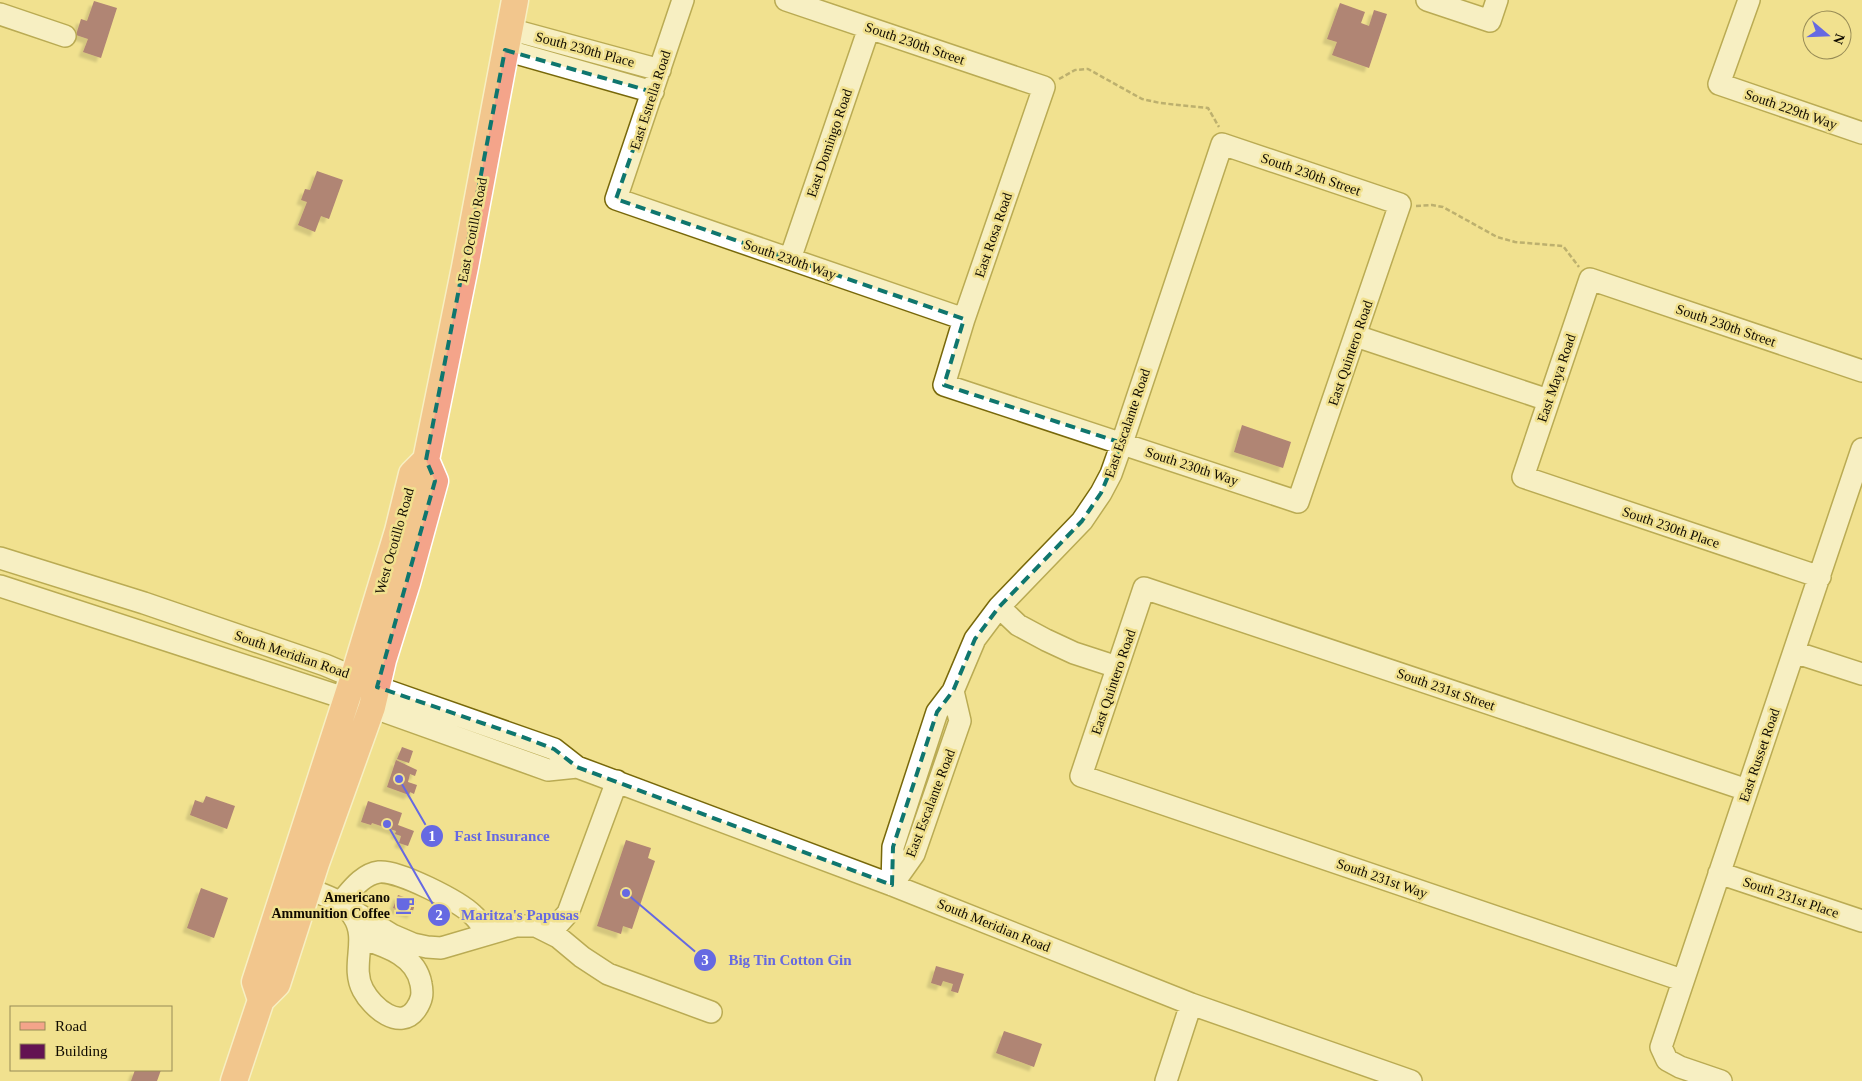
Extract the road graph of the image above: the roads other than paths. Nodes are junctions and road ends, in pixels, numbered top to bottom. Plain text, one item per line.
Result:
1 (515, 0) edge
2 (683, 0) edge
3 (786, 0) edge
4 (1428, 0) edge
5 (1497, 0) edge
6 (1749, 0) edge
7 (0, 14) edge
8 (868, 28) junction
9 (65, 36) dead end
10 (507, 40) junction
11 (660, 70) junction
12 (1044, 87) joint
13 (653, 92) junction
14 (1862, 133) edge
15 (1222, 144) joint
16 (616, 200) joint
17 (1400, 204) joint
18 (790, 259) junction
19 (1590, 279) joint
20 (964, 319) junction
21 (1356, 336) junction
22 (1862, 371) edge
23 (944, 385) joint
24 (1548, 400) junction
25 (1122, 442) junction
26 (1862, 449) edge
27 (426, 460) junction
28 (1523, 477) joint
29 (1298, 502) joint
30 (0, 558) edge
31 (1820, 577) junction
32 (0, 586) edge
33 (1144, 588) joint
34 (999, 608) junction
35 (1794, 652) junction
36 (1118, 667) junction
37 (1862, 674) edge
38 (350, 688) junction
39 (374, 697) junction
40 (1081, 776) joint
41 (617, 781) junction
42 (1747, 790) junction
43 (1719, 873) junction
44 (892, 885) junction
45 (308, 889) junction
46 (340, 903) junction
47 (1862, 921) edge
48 (550, 933) junction
49 (487, 934) junction
50 (361, 938) dead end
51 (1682, 980) junction
52 (261, 1000) junction
53 (1191, 1004) junction
54 (711, 1012) dead end
55 (239, 1079) edge
56 (1166, 1081) edge
57 (1411, 1081) edge
58 (1721, 1081) edge

1 - 10 main road, East Ocotillo Road
2 - 11 street, East Estrella Road
3 - 8 street, South 230th Street
4 - 5 street
6 - 14 street, South 229th Way
7 - 9 street
8 - 12 street, South 230th Street
8 - 18 street, East Domingo Road
10 - 11 street, South 230th Place
10 - 13 street, South 230th Place
10 - 27 main road, East Ocotillo Road
11 - 13 street, East Estrella Road
12 - 20 street, East Rosa Road
13 - 16 street, East Estrella Road
15 - 17 street, South 230th Street
15 - 25 street, East Escalante Road
16 - 18 street, South 230th Way
17 - 21 street, East Quintero Road
18 - 20 street, South 230th Way
19 - 22 street, South 230th Street
19 - 24 street, East Maya Road
20 - 23 street, East Rosa Road
21 - 24 street
21 - 29 street, East Quintero Road
23 - 25 street, South 230th Way
24 - 28 street, East Maya Road
25 - 29 street, South 230th Way
25 - 34 street, East Escalante Road
26 - 31 street, East Russet Road
27 - 38 main road, West Ocotillo Road
27 - 39 main road, West Ocotillo Road
28 - 31 street, South 230th Place
30 - 38 street, South Meridian Road
31 - 35 street, East Russet Road
32 - 38 street, South Meridian Road
33 - 36 street, East Quintero Road
33 - 42 street, South 231st Street
34 - 36 street
34 - 44 street, East Escalante Road
35 - 37 street
35 - 42 street, East Russet Road
36 - 40 street, East Quintero Road
38 - 39 street, South Meridian Road
38 - 52 main road, West Ocotillo Road
39 - 41 street, South Meridian Road
39 - 45 main road, West Ocotillo Road
40 - 51 street, South 231st Way
41 - 44 street, South Meridian Road
41 - 48 street
42 - 43 street, East Russet Road
43 - 47 street, South 231st Place
43 - 51 street, East Russet Road
44 - 53 street, South Meridian Road
45 - 46 street
45 - 52 main road, West Ocotillo Road
46 - 49 street
46 - 49 street
46 - 50 street
48 - 49 street
48 - 54 street
51 - 58 street, East Russet Road
52 - 55 main road, West Ocotillo Road
53 - 56 street
53 - 57 street, South Meridian Road

